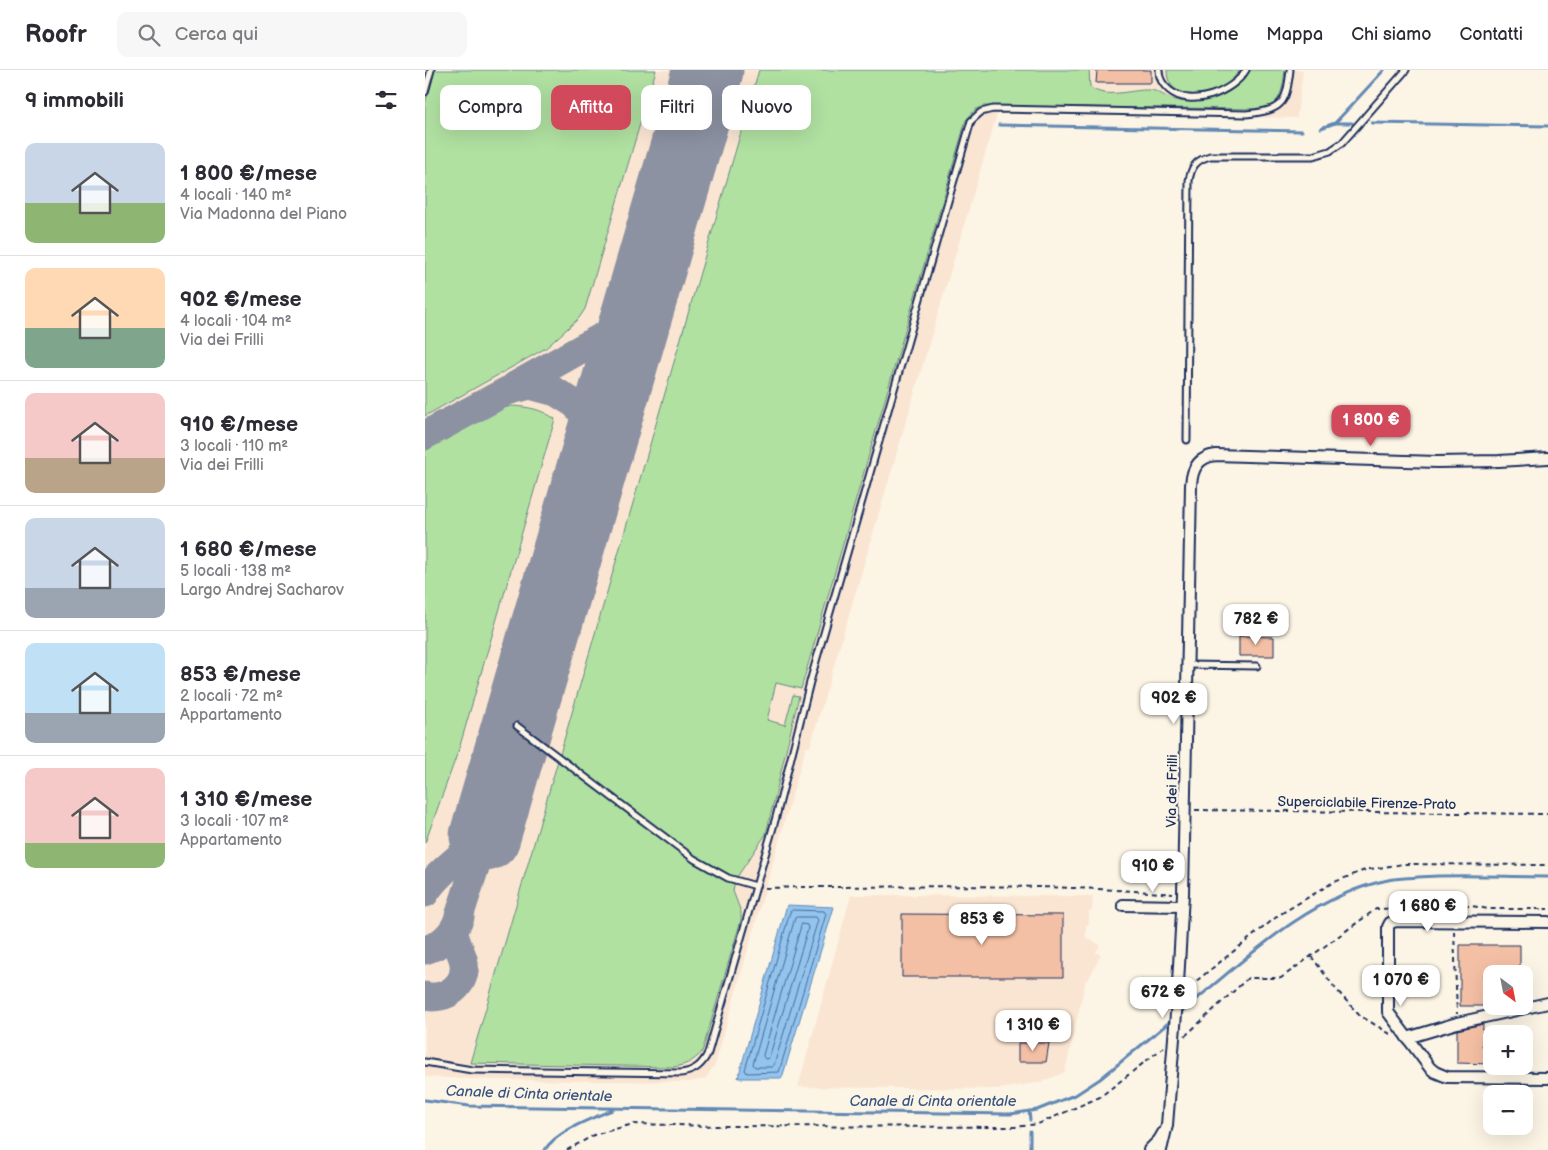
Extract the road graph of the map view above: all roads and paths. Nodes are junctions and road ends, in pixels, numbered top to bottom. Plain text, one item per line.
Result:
1 (431, 70) edge
2 (1159, 70) edge
3 (1246, 70) edge
4 (1290, 70) edge
5 (1406, 70) edge
6 (425, 92) edge
7 (1187, 440) dead end
8 (1548, 458) edge
9 (1188, 665) junction
10 (1257, 666) dead end
11 (517, 726) dead end
12 (1185, 810) junction
13 (1548, 814) edge
14 (1548, 865) edge
15 (756, 886) junction
16 (765, 888) dead end
17 (1183, 894) junction
18 (1123, 905) dead end
19 (1182, 906) junction
20 (1455, 906) dead end
21 (1455, 921) junction
22 (1548, 922) edge
23 (1311, 956) dead end
24 (1281, 978) dead end
25 (1178, 984) junction
26 (1548, 1003) edge
27 (1457, 1023) junction
28 (1174, 1035) junction
29 (1407, 1038) junction
30 (1173, 1048) junction
31 (425, 1062) edge
32 (1548, 1078) edge
33 (1167, 1126) junction
34 (567, 1150) edge
35 (1149, 1150) edge
36 (1161, 1150) edge

1 - 6 lane
2 - 3 lane
4 - 15 lane
5 - 7 lane
8 - 9 street, Via dei Frilli
9 - 10 lane
9 - 12 street, Via dei Frilli
11 - 15 lane
12 - 13 path, Superciclabile Firenze-Prato
12 - 17 street, Via dei Frilli
14 - 25 path
15 - 31 lane
16 - 17 path
17 - 19 street, Via dei Frilli
18 - 19 street
19 - 25 street, Via dei Frilli
20 - 21 path
21 - 22 street
21 - 27 path
21 - 29 street
23 - 29 path
24 - 28 path
25 - 28 street, Via dei Frilli
26 - 27 street
27 - 29 street
28 - 30 street, Via dei Frilli
29 - 32 street
30 - 33 street, Via dei Frilli
30 - 34 path
33 - 35 street
33 - 36 street, Via dei Frilli

